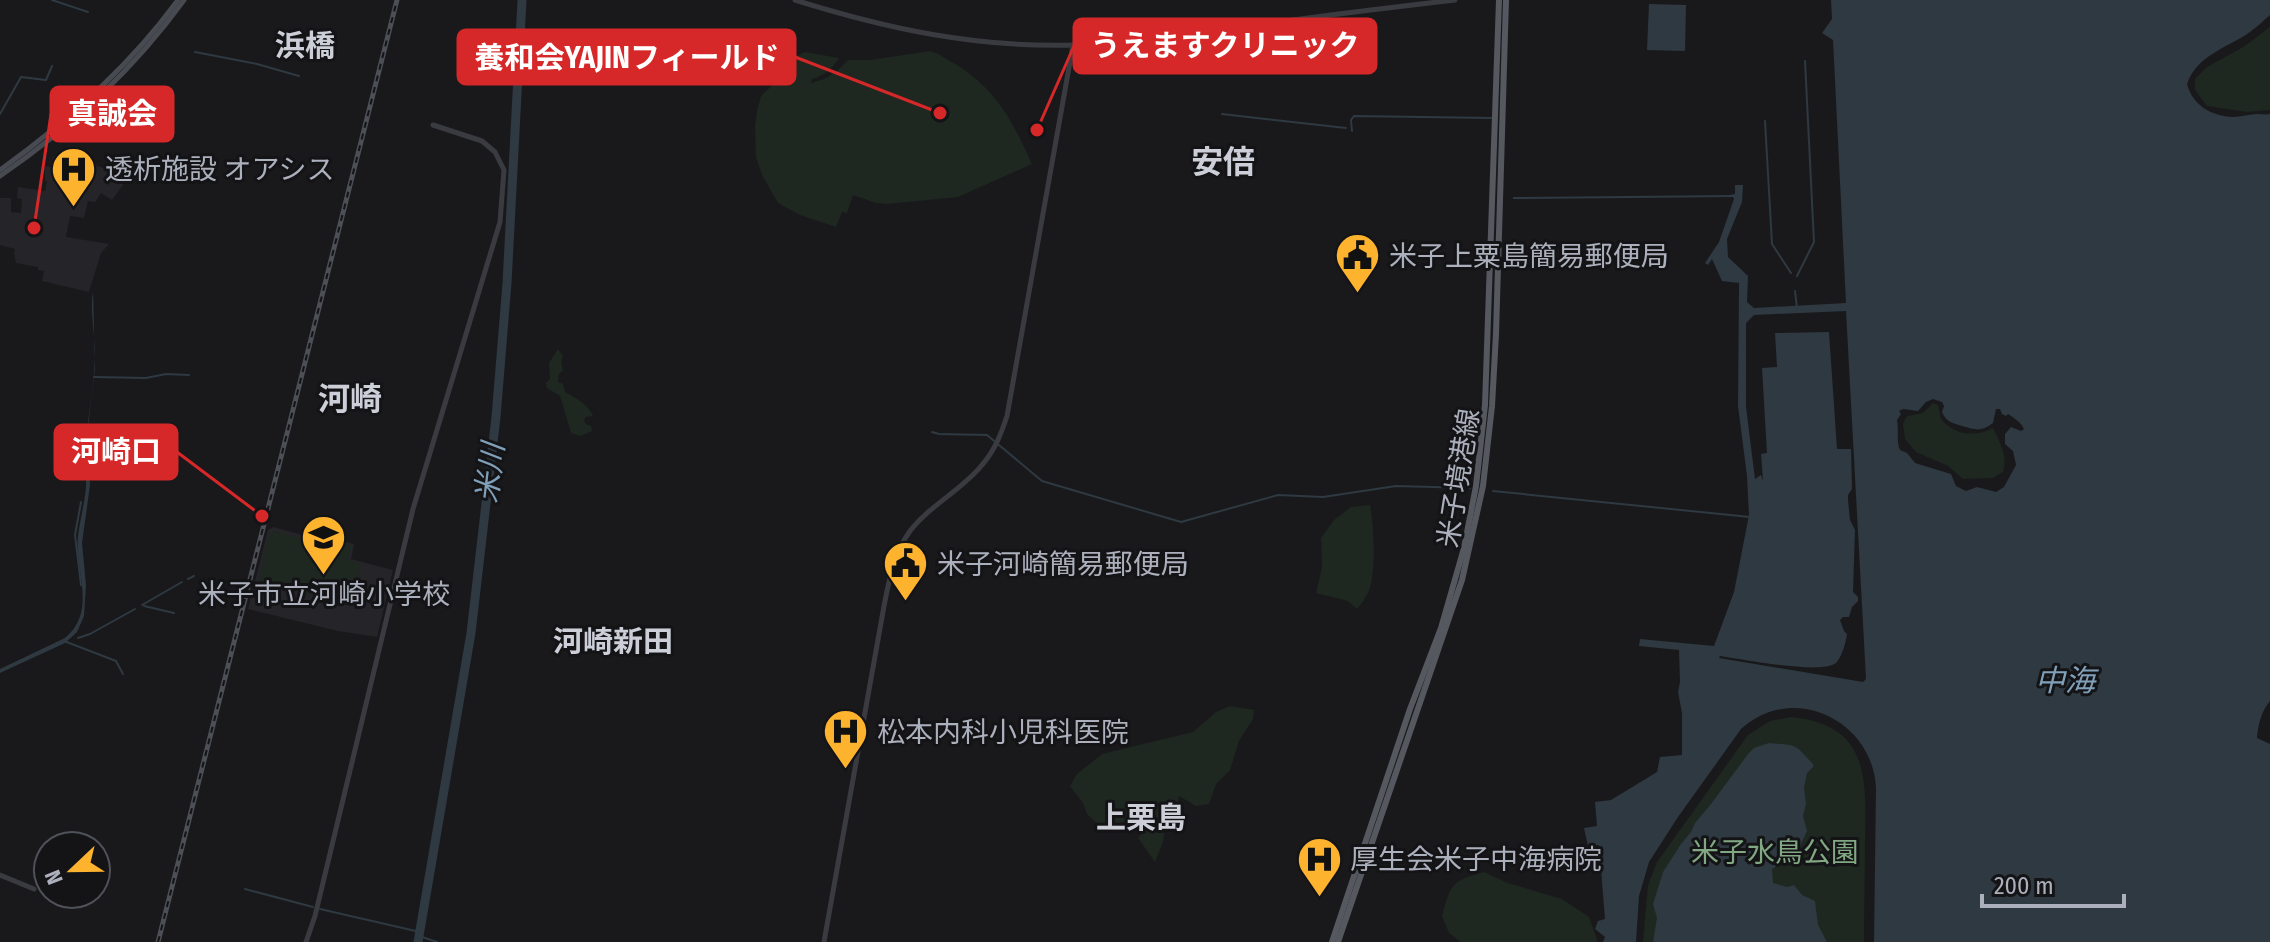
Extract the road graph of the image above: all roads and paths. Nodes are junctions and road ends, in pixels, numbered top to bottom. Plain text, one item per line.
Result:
1 (181, 0) edge
2 (795, 0) edge
3 (1455, 0) edge
4 (1499, 0) edge
5 (1506, 0) edge
6 (1073, 45) junction
7 (433, 125) dead end
8 (0, 170) edge
9 (0, 176) edge
10 (0, 875) edge
11 (32, 888) edge
12 (306, 942) edge
13 (824, 942) edge
14 (1335, 942) edge

1 - 8 main road
1 - 9 main road
2 - 6 street
3 - 6 street
4 - 14 main road, 米子境港線
5 - 14 main road, 米子境港線
6 - 13 street
7 - 12 street
10 - 11 street

